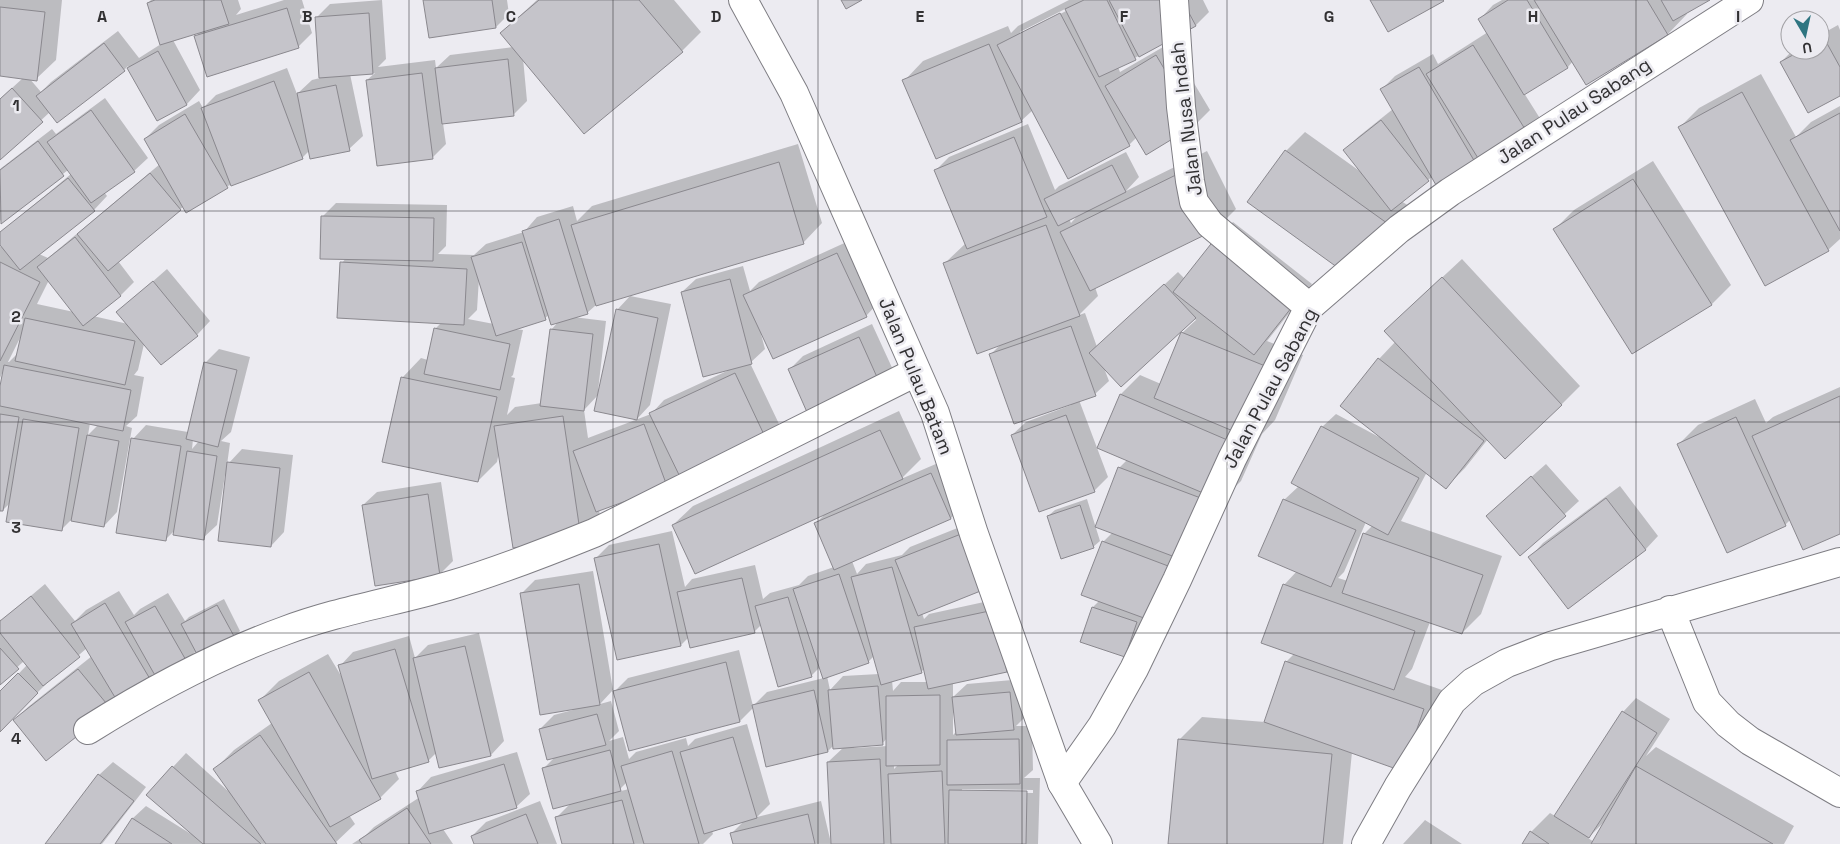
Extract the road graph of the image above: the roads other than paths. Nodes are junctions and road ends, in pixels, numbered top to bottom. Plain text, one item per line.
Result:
1 (743, 0) edge
2 (1174, 0) edge
3 (1749, 0) edge
4 (1309, 307) junction
5 (916, 372) junction
6 (1840, 562) edge
7 (1670, 610) junction
8 (88, 730) dead end
9 (1062, 783) junction
10 (1840, 793) edge
11 (1098, 844) edge
12 (1366, 844) edge

1 - 5 main road, Jalan Pulau Batam
2 - 4 main road, Jalan Nusa Indah
3 - 4 main road, Jalan Pulau Sabang
4 - 9 main road, Jalan Pulau Sabang
5 - 8 main road
5 - 9 main road, Jalan Pulau Batam
6 - 7 main road
7 - 10 main road
7 - 12 main road
9 - 11 main road, Jalan Pulau Batam

